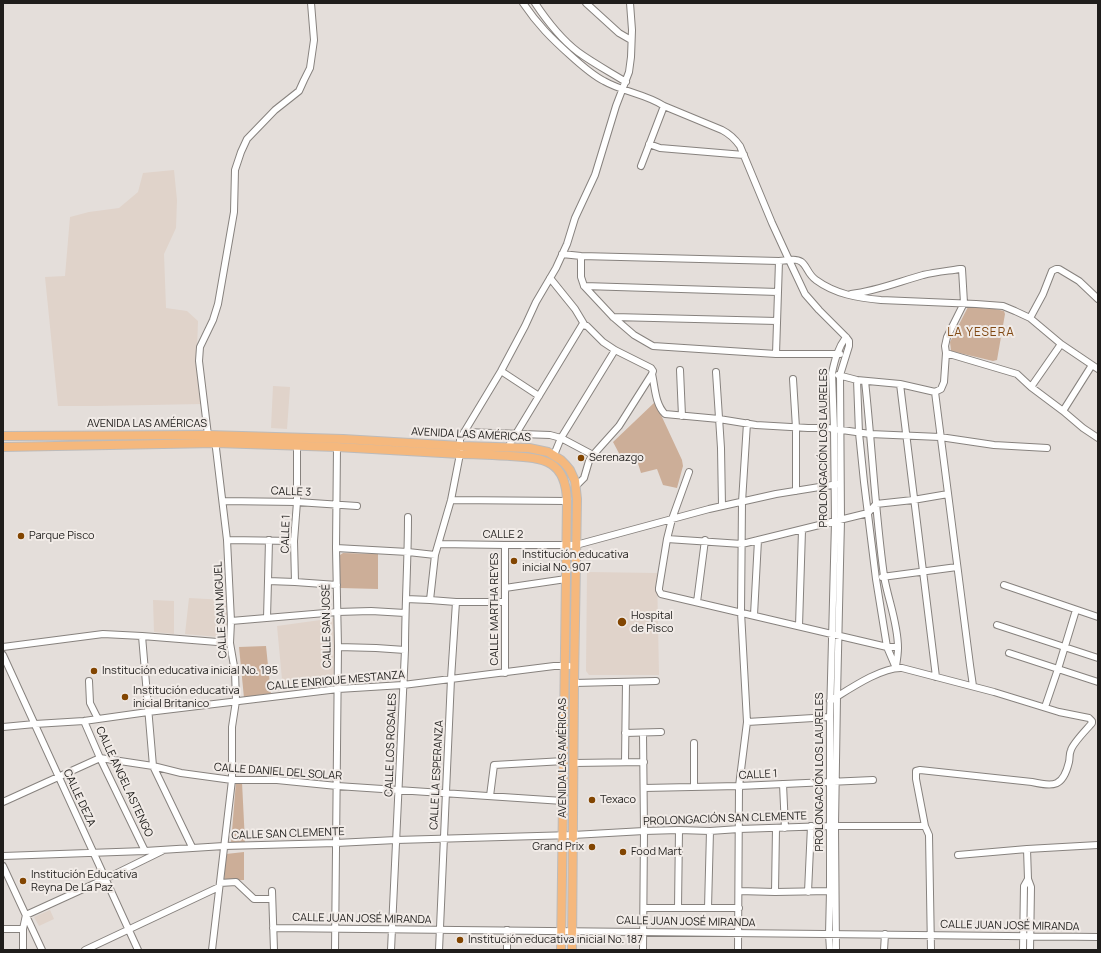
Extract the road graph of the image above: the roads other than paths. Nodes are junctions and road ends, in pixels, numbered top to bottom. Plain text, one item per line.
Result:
1 (310, 3) edge
2 (524, 3) edge
3 (535, 3) edge
4 (586, 3) edge
5 (630, 3) edge
6 (631, 40) junction
7 (626, 82) junction
8 (622, 90) junction
9 (664, 106) junction
10 (649, 144) junction
11 (744, 155) junction
12 (641, 166) dead end
13 (562, 254) junction
14 (581, 256) junction
15 (789, 260) junction
16 (779, 261) junction
17 (550, 278) junction
18 (584, 286) junction
19 (778, 292) junction
20 (848, 295) junction
21 (1098, 299) edge
22 (964, 303) junction
23 (613, 317) junction
24 (1030, 318) junction
25 (777, 321) junction
26 (584, 324) junction
27 (846, 336) junction
28 (1061, 344) junction
29 (614, 350) junction
30 (946, 353) junction
31 (776, 354) junction
32 (837, 354) junction
33 (846, 354) junction
34 (1092, 365) junction
35 (1098, 369) edge
36 (680, 370) dead end
37 (501, 371) junction
38 (716, 372) dead end
39 (832, 373) junction
40 (652, 374) junction
41 (840, 375) junction
42 (793, 379) dead end
43 (857, 380) junction
44 (865, 381) junction
45 (900, 384) junction
46 (1031, 387) junction
47 (935, 392) junction
48 (539, 396) junction
49 (1063, 411) junction
50 (682, 416) junction
51 (719, 419) junction
52 (747, 423) junction
53 (796, 428) junction
54 (837, 429) junction
55 (464, 432) junction
56 (859, 433) junction
57 (515, 434) junction
58 (870, 434) junction
59 (176, 435) junction
60 (905, 435) junction
61 (3, 436) edge
62 (940, 437) junction
63 (213, 438) junction
64 (561, 438) junction
65 (1098, 438) edge
66 (176, 444) junction
67 (297, 446) junction
68 (461, 446) junction
69 (3, 447) edge
70 (337, 447) junction
71 (508, 447) junction
72 (1047, 448) dead end
73 (460, 454) junction
74 (554, 454) junction
75 (593, 455) junction
76 (689, 472) dead end
77 (841, 483) junction
78 (834, 485) junction
79 (576, 486) junction
80 (796, 491) junction
81 (948, 494) junction
82 (451, 500) junction
83 (914, 500) junction
84 (223, 501) junction
85 (567, 501) junction
86 (297, 502) junction
87 (742, 502) junction
88 (336, 504) junction
89 (876, 504) junction
90 (357, 506) dead end
91 (722, 506) junction
92 (868, 513) junction
93 (408, 516) dead end
94 (672, 519) junction
95 (841, 520) junction
96 (835, 522) junction
97 (802, 530) junction
98 (667, 538) junction
99 (227, 540) junction
100 (269, 540) junction
101 (705, 540) junction
102 (758, 540) junction
103 (294, 541) junction
104 (439, 544) junction
105 (567, 544) junction
106 (742, 544) junction
107 (505, 545) junction
108 (576, 545) junction
109 (336, 548) junction
110 (408, 552) junction
111 (435, 555) junction
112 (957, 566) junction
113 (922, 572) junction
114 (884, 577) junction
115 (566, 579) junction
116 (876, 579) junction
117 (268, 582) junction
118 (295, 582) junction
119 (337, 585) junction
120 (1004, 585) dead end
121 (505, 588) junction
122 (406, 599) junction
123 (430, 600) junction
124 (456, 602) junction
125 (505, 602) junction
126 (697, 602) junction
127 (1076, 610) junction
128 (337, 612) junction
129 (741, 612) junction
130 (405, 613) junction
131 (754, 616) junction
132 (1098, 617) edge
133 (267, 618) junction
134 (231, 621) junction
135 (997, 625) dead end
136 (799, 626) junction
137 (831, 634) junction
138 (142, 636) junction
139 (838, 636) junction
140 (230, 643) junction
141 (3, 647) edge
142 (338, 647) junction
143 (887, 647) junction
144 (898, 647) junction
145 (1065, 647) junction
146 (405, 650) junction
147 (1009, 653) dead end
148 (3, 655) edge
149 (1098, 658) edge
150 (565, 666) junction
151 (574, 666) junction
152 (896, 668) junction
153 (1058, 669) junction
154 (505, 673) junction
155 (936, 677) junction
156 (451, 679) junction
157 (89, 681) dead end
158 (656, 681) dead end
159 (626, 682) junction
160 (1098, 682) edge
161 (574, 683) junction
162 (403, 686) junction
163 (973, 686) junction
164 (338, 689) junction
165 (837, 697) junction
166 (236, 701) junction
167 (830, 701) junction
168 (1045, 707) junction
169 (148, 712) junction
170 (830, 716) junction
171 (98, 719) junction
172 (84, 721) junction
173 (748, 722) junction
174 (35, 724) junction
175 (3, 727) edge
176 (661, 732) dead end
177 (625, 733) junction
178 (644, 733) junction
179 (694, 743) dead end
180 (100, 758) junction
181 (564, 761) junction
182 (626, 762) junction
183 (644, 762) junction
184 (574, 763) junction
185 (153, 766) junction
186 (58, 777) junction
187 (232, 780) junction
188 (873, 780) dead end
189 (833, 781) junction
190 (784, 784) junction
191 (564, 785) junction
192 (574, 785) junction
193 (337, 786) junction
194 (739, 786) junction
195 (644, 788) junction
196 (694, 788) junction
197 (399, 790) junction
198 (446, 793) junction
199 (490, 796) junction
200 (3, 802) edge
201 (563, 802) junction
202 (811, 826) junction
203 (832, 826) junction
204 (925, 826) junction
205 (776, 828) junction
206 (785, 828) junction
207 (739, 829) junction
208 (679, 830) junction
209 (644, 831) junction
210 (710, 832) junction
211 (573, 835) junction
212 (563, 836) junction
213 (444, 839) junction
214 (396, 840) junction
215 (336, 843) junction
216 (1098, 845) edge
217 (224, 846) junction
218 (192, 847) junction
219 (166, 849) junction
220 (1028, 849) junction
221 (146, 851) junction
222 (94, 853) junction
223 (958, 855) dead end
224 (3, 856) edge
225 (3, 866) edge
226 (106, 879) junction
227 (1028, 879) junction
228 (220, 885) junction
229 (272, 891) dead end
230 (739, 891) junction
231 (830, 891) junction
232 (775, 892) junction
233 (808, 892) junction
234 (272, 899) junction
235 (644, 908) junction
236 (678, 908) junction
237 (708, 908) junction
238 (739, 908) junction
239 (26, 915) junction
240 (273, 928) junction
241 (335, 928) junction
242 (23, 929) junction
243 (392, 929) junction
244 (3, 930) edge
245 (129, 930) junction
246 (440, 930) junction
247 (507, 930) junction
248 (562, 931) junction
249 (572, 931) junction
250 (643, 932) junction
251 (738, 933) junction
252 (832, 934) junction
253 (885, 934) junction
254 (932, 935) junction
255 (1023, 936) junction
256 (1031, 936) junction
257 (1098, 937) edge
258 (23, 950) edge
259 (42, 950) edge
260 (85, 950) edge
261 (138, 950) edge
262 (212, 950) edge
263 (274, 950) edge
264 (335, 950) edge
265 (391, 950) edge
266 (439, 950) edge
267 (507, 950) edge
268 (561, 950) edge
269 (572, 950) edge
270 (643, 950) edge
271 (738, 950) edge
272 (830, 950) edge
273 (836, 950) edge
274 (884, 950) edge
275 (931, 950) edge
276 (1023, 950) edge
277 (1030, 950) edge

1 - 63 street, CALLE SAN MIGUEL
2 - 8 street
3 - 7 street
4 - 6 street
5 - 6 street
6 - 7 street
7 - 8 street
8 - 9 street
8 - 13 street
9 - 10 street
9 - 11 street
10 - 11 street
10 - 12 street
11 - 15 street
13 - 14 street
13 - 17 street
14 - 16 street
14 - 18 street
15 - 16 street
15 - 20 street
15 - 27 street
16 - 19 street
17 - 26 street
17 - 37 street
18 - 19 street
18 - 23 street
19 - 25 street
20 - 22 street
20 - 22 street
21 - 24 street
22 - 24 street
22 - 30 street
23 - 25 street
23 - 31 street
24 - 28 street
25 - 31 street
26 - 29 street
26 - 48 street
27 - 32 street, PROLONGACIÓN LOS LAURELES
27 - 33 street, PROLONGACIÓN LOS LAURELES
28 - 34 street
28 - 46 street
29 - 40 street
29 - 64 street
30 - 46 street
30 - 47 street
31 - 32 street
32 - 33 street
32 - 39 street, PROLONGACIÓN LOS LAURELES
33 - 41 street, PROLONGACIÓN LOS LAURELES
34 - 35 street
34 - 49 street
36 - 50 street
37 - 48 street
37 - 55 street
38 - 51 street
39 - 41 street
39 - 54 street, PROLONGACIÓN LOS LAURELES
40 - 50 street
40 - 75 street
41 - 43 street
41 - 54 street, PROLONGACIÓN LOS LAURELES
42 - 53 street
43 - 44 street
43 - 56 street
44 - 45 street
44 - 58 street
45 - 47 street
45 - 60 street
46 - 49 street
47 - 62 street
48 - 57 street
49 - 65 street
50 - 51 street
51 - 52 street
51 - 91 street
52 - 53 street
52 - 87 street
53 - 54 street
53 - 80 street
54 - 56 street
54 - 77 street, PROLONGACIÓN LOS LAURELES
54 - 78 street, PROLONGACIÓN LOS LAURELES
55 - 57 street
55 - 68 street
56 - 58 street
56 - 92 street
57 - 64 street
57 - 71 street
58 - 60 street
58 - 89 street
59 - 61 main road, AVENIDA LAS AMÉRICAS
59 - 63 main road, AVENIDA LAS AMÉRICAS
59 - 66 main road
60 - 62 street
60 - 83 street
62 - 72 street
62 - 81 street
63 - 66 main road, AVENIDA LAS AMÉRICAS
63 - 67 main road, AVENIDA LAS AMÉRICAS
63 - 68 main road, AVENIDA LAS AMÉRICAS
63 - 84 street, CALLE SAN MIGUEL
64 - 74 street
64 - 75 street
66 - 69 main road, AVENIDA LAS AMÉRICAS
67 - 70 main road, AVENIDA LAS AMÉRICAS
67 - 86 street, CALLE 1
68 - 71 main road, AVENIDA LAS AMÉRICAS
68 - 73 street
70 - 73 main road, AVENIDA LAS AMÉRICAS
70 - 88 street, CALLE SAN JOSÉ
71 - 74 main road, AVENIDA LAS AMÉRICAS
73 - 82 street
73 - 85 main road, AVENIDA LAS AMÉRICAS
74 - 79 main road, AVENIDA LAS AMÉRICAS
75 - 79 street
76 - 94 street
77 - 78 street
77 - 95 street, PROLONGACIÓN LOS LAURELES
78 - 80 street
78 - 96 street, PROLONGACIÓN LOS LAURELES
79 - 108 main road, AVENIDA LAS AMÉRICAS
80 - 87 street
81 - 83 street
81 - 112 street
82 - 85 street
82 - 104 street
83 - 89 street
83 - 113 street
84 - 86 street, CALLE 3
84 - 99 street, CALLE SAN MIGUEL
85 - 105 main road, AVENIDA LAS AMÉRICAS
86 - 88 street, CALLE 3
86 - 103 street, CALLE 1
87 - 91 street
87 - 106 street
88 - 90 street, CALLE 3
88 - 109 street, CALLE SAN JOSÉ
89 - 92 street
89 - 114 street
91 - 94 street
92 - 95 street
92 - 116 street
93 - 110 street, CALLE LOS ROSALES
94 - 98 street
94 - 108 street
95 - 96 street
95 - 139 street, PROLONGACIÓN LOS LAURELES
96 - 97 street
96 - 137 street, PROLONGACIÓN LOS LAURELES
97 - 102 street
97 - 136 street
98 - 101 street
98 - 126 street
99 - 100 street
99 - 134 street, CALLE SAN MIGUEL
100 - 103 street
100 - 117 street
101 - 106 street
101 - 126 street
102 - 106 street
102 - 131 street
103 - 118 street, CALLE 1
104 - 107 street, CALLE 2
104 - 111 street
105 - 107 street, CALLE 2
105 - 108 street, CALLE 2
105 - 115 main road, AVENIDA LAS AMÉRICAS
106 - 129 street
107 - 121 street, CALLE MARTHA REYES
108 - 151 main road, AVENIDA LAS AMÉRICAS
109 - 110 street
109 - 119 street, CALLE SAN JOSÉ
110 - 111 street
110 - 122 street, CALLE LOS ROSALES
111 - 123 street
112 - 113 street
112 - 163 street
113 - 114 street
113 - 155 street
114 - 116 street
114 - 144 street
115 - 121 street
115 - 150 main road, AVENIDA LAS AMÉRICAS
116 - 143 street
117 - 118 street
117 - 133 street
118 - 119 street
119 - 128 street, CALLE SAN JOSÉ
120 - 127 street
121 - 125 street, CALLE MARTHA REYES
122 - 123 street
122 - 130 street, CALLE LOS ROSALES
123 - 124 street
124 - 125 street
124 - 156 street, CALLE LA ESPERANZA
125 - 154 street, CALLE MARTHA REYES
126 - 129 street
127 - 132 street
127 - 145 street
128 - 130 street
128 - 133 street
128 - 142 street, CALLE SAN JOSÉ
129 - 131 street
129 - 173 street
130 - 146 street, CALLE LOS ROSALES
131 - 136 street
133 - 134 street
134 - 140 street, CALLE SAN MIGUEL
135 - 145 street
136 - 137 street
137 - 139 street
137 - 167 street, PROLONGACIÓN LOS LAURELES
138 - 140 street
138 - 141 street
138 - 169 street
139 - 143 street
139 - 165 street, PROLONGACIÓN LOS LAURELES
140 - 166 street, CALLE SAN MIGUEL
142 - 146 street
142 - 164 street, CALLE SAN JOSÉ
143 - 144 street
143 - 152 street
144 - 152 street
145 - 149 street
145 - 153 street
146 - 162 street, CALLE LOS ROSALES
147 - 153 street
148 - 174 street, CALLE DEZA
150 - 151 street, CALLE ENRIQUE MESTANZA
150 - 154 street, CALLE ENRIQUE MESTANZA
150 - 181 main road, AVENIDA LAS AMÉRICAS
151 - 161 main road, AVENIDA LAS AMÉRICAS
152 - 155 street
152 - 165 street
153 - 160 street
153 - 168 street
154 - 156 street, CALLE ENRIQUE MESTANZA
155 - 163 street
156 - 162 street, CALLE ENRIQUE MESTANZA
156 - 198 street, CALLE LA ESPERANZA
157 - 171 street
158 - 159 street
159 - 161 street
159 - 177 street
161 - 184 main road, AVENIDA LAS AMÉRICAS
162 - 164 street, CALLE ENRIQUE MESTANZA
162 - 197 street, CALLE LOS ROSALES
163 - 168 street
164 - 166 street, CALLE ENRIQUE MESTANZA
164 - 193 street, CALLE SAN JOSÉ
165 - 167 street
165 - 189 street, PROLONGACIÓN LOS LAURELES
166 - 169 street, CALLE ENRIQUE MESTANZA
166 - 187 street, CALLE SAN MIGUEL
167 - 170 street, PROLONGACIÓN LOS LAURELES
168 - 204 street
169 - 171 street, CALLE ENRIQUE MESTANZA
169 - 185 street
170 - 173 street
170 - 189 street, PROLONGACIÓN LOS LAURELES
171 - 172 street, CALLE ENRIQUE MESTANZA
172 - 174 street, CALLE ENRIQUE MESTANZA
172 - 180 street, CALLE ANGEL ASTENGO
173 - 194 street
174 - 175 street, CALLE ENRIQUE MESTANZA
174 - 186 street, CALLE DEZA
176 - 178 street
177 - 178 street
177 - 182 street
178 - 183 street
179 - 196 street
180 - 185 street, CALLE DANIEL DEL SOLAR
180 - 186 street
180 - 221 street, CALLE ANGEL ASTENGO
181 - 191 main road, AVENIDA LAS AMÉRICAS
181 - 199 street
182 - 183 street
182 - 184 street
183 - 195 street
184 - 192 main road, AVENIDA LAS AMÉRICAS
185 - 187 street, CALLE DANIEL DEL SOLAR
185 - 218 street
186 - 200 street
186 - 222 street, CALLE DEZA
187 - 193 street, CALLE DANIEL DEL SOLAR
187 - 217 street, CALLE SAN MIGUEL
188 - 189 street, CALLE 1
189 - 190 street, CALLE 1
189 - 203 street, PROLONGACIÓN LOS LAURELES
190 - 194 street, CALLE 1
190 - 206 street
191 - 192 main road
191 - 201 main road, AVENIDA LAS AMÉRICAS
192 - 211 main road, AVENIDA LAS AMÉRICAS
193 - 197 street, CALLE DANIEL DEL SOLAR
193 - 215 street, CALLE SAN JOSÉ
194 - 196 street, CALLE 1
194 - 207 street
195 - 196 street, CALLE 1
195 - 209 street
197 - 198 street, CALLE DANIEL DEL SOLAR
197 - 214 street, CALLE LOS ROSALES
198 - 199 street, CALLE DANIEL DEL SOLAR
198 - 213 street, CALLE LA ESPERANZA
199 - 201 street, CALLE DANIEL DEL SOLAR
201 - 212 main road, AVENIDA LAS AMÉRICAS
202 - 203 street, PROLONGACIÓN SAN CLEMENTE
202 - 206 street, PROLONGACIÓN SAN CLEMENTE
202 - 233 street
203 - 204 street, PROLONGACIÓN SAN CLEMENTE
203 - 231 street, PROLONGACIÓN LOS LAURELES
203 - 252 street
204 - 254 street
205 - 206 street, PROLONGACIÓN SAN CLEMENTE
205 - 207 street, PROLONGACIÓN SAN CLEMENTE
205 - 232 street
207 - 210 street, PROLONGACIÓN SAN CLEMENTE
207 - 230 street
208 - 209 street, PROLONGACIÓN SAN CLEMENTE
208 - 210 street, PROLONGACIÓN SAN CLEMENTE
208 - 236 street
209 - 211 street, PROLONGACIÓN SAN CLEMENTE
209 - 235 street
210 - 237 street
211 - 212 street, CALLE SAN CLEMENTE
211 - 249 main road, AVENIDA LAS AMÉRICAS
212 - 213 street, CALLE SAN CLEMENTE
212 - 248 main road, AVENIDA LAS AMÉRICAS
213 - 214 street, CALLE SAN CLEMENTE
213 - 246 street, CALLE LA ESPERANZA
214 - 215 street, CALLE SAN CLEMENTE
214 - 243 street, CALLE LOS ROSALES
215 - 217 street, CALLE SAN CLEMENTE
215 - 241 street, CALLE SAN JOSÉ
216 - 220 street
217 - 218 street, CALLE SAN CLEMENTE
217 - 228 street, CALLE SAN MIGUEL
218 - 219 street, CALLE SAN CLEMENTE
219 - 221 street, CALLE SAN CLEMENTE
219 - 226 street
220 - 223 street
220 - 227 street
221 - 222 street, CALLE SAN CLEMENTE
222 - 224 street, CALLE SAN CLEMENTE
222 - 226 street, CALLE DEZA
225 - 239 street
226 - 239 street
226 - 245 street, CALLE DEZA
227 - 255 street
227 - 256 street
228 - 234 street
228 - 245 street
228 - 262 street, CALLE SAN MIGUEL
229 - 234 street
230 - 232 street
230 - 238 street
231 - 233 street
231 - 252 street, PROLONGACIÓN LOS LAURELES
232 - 233 street
234 - 240 street
235 - 236 street
235 - 250 street
236 - 237 street
237 - 238 street
238 - 251 street
239 - 242 street
239 - 259 street
240 - 241 street, CALLE JUAN JOSÉ MIRANDA
240 - 263 street
241 - 243 street, CALLE JUAN JOSÉ MIRANDA
241 - 264 street, CALLE SAN JOSÉ
242 - 244 street
242 - 258 street
243 - 246 street, CALLE JUAN JOSÉ MIRANDA
243 - 265 street, CALLE LOS ROSALES
245 - 260 street
245 - 261 street, CALLE DEZA
246 - 247 street, CALLE JUAN JOSÉ MIRANDA
246 - 266 street, CALLE LA ESPERANZA
247 - 248 street, CALLE JUAN JOSÉ MIRANDA
247 - 267 street
248 - 249 street, CALLE JUAN JOSÉ MIRANDA
248 - 268 main road, AVENIDA LAS AMÉRICAS
249 - 250 street, CALLE JUAN JOSÉ MIRANDA
249 - 269 main road, AVENIDA LAS AMÉRICAS
250 - 251 street, CALLE JUAN JOSÉ MIRANDA
250 - 270 street
251 - 252 street, CALLE JUAN JOSÉ MIRANDA
251 - 271 street
252 - 253 street, CALLE JUAN JOSÉ MIRANDA
252 - 272 street
252 - 273 street
253 - 254 street, CALLE JUAN JOSÉ MIRANDA
253 - 274 street
254 - 255 street, CALLE JUAN JOSÉ MIRANDA
254 - 275 street
255 - 256 street, CALLE JUAN JOSÉ MIRANDA
255 - 276 street
256 - 257 street, CALLE JUAN JOSÉ MIRANDA
256 - 277 street

